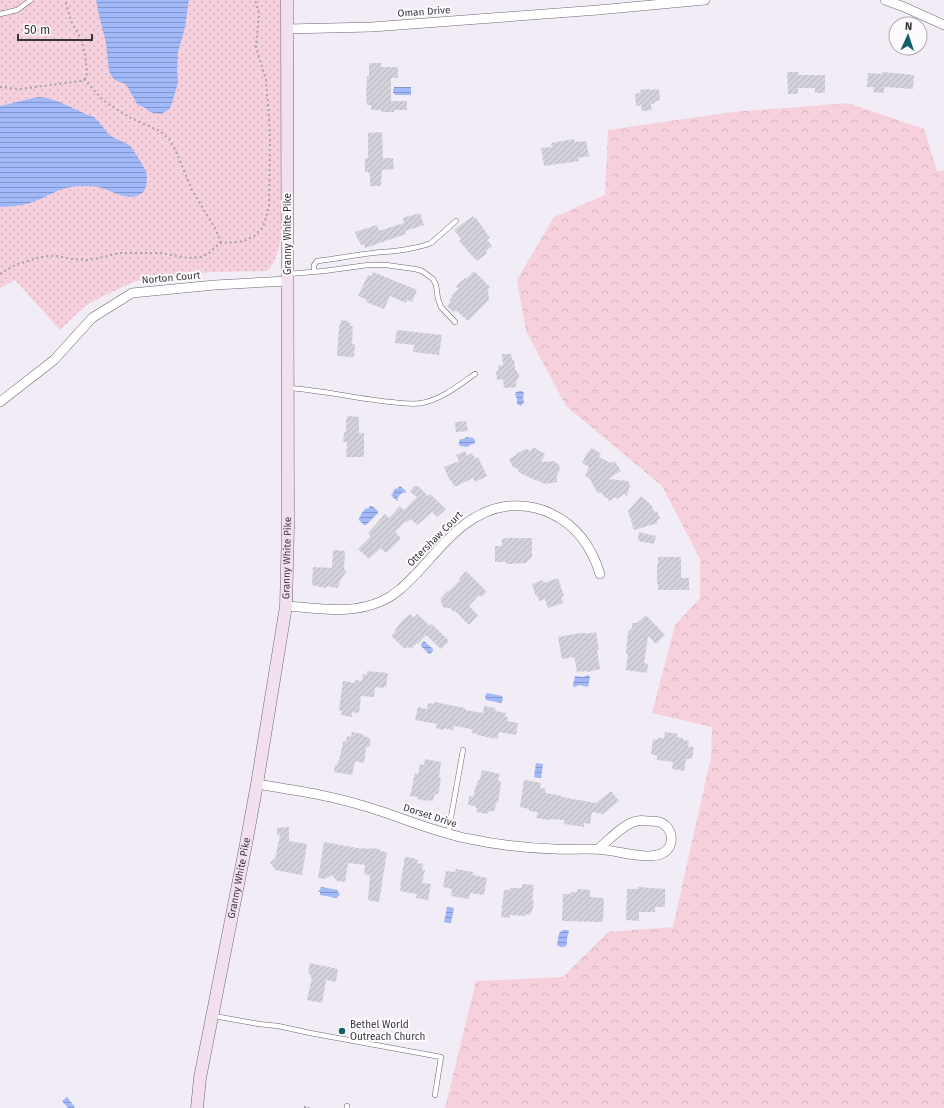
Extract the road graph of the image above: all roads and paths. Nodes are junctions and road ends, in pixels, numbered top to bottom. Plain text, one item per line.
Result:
1 (31, 0) edge
2 (65, 0) edge
3 (255, 0) edge
4 (287, 0) edge
5 (705, 0) edge
6 (885, 0) edge
7 (0, 14) edge
8 (944, 25) edge
9 (287, 29) junction
10 (84, 79) junction
11 (0, 87) edge
12 (456, 221) dead end
13 (221, 243) junction
14 (314, 272) junction
15 (0, 274) edge
16 (288, 277) junction
17 (455, 322) dead end
18 (475, 374) dead end
19 (288, 388) junction
20 (0, 402) edge
21 (600, 574) dead end
22 (286, 606) junction
23 (463, 750) dead end
24 (257, 784) junction
25 (448, 834) junction
26 (598, 849) junction
27 (212, 1016) junction
28 (435, 1094) dead end
29 (197, 1108) edge
30 (305, 1108) edge
31 (309, 1108) edge

1 - 7 lane
2 - 10 path
3 - 13 path
4 - 9 main road, Granny White Pike
5 - 9 street, Oman Drive
6 - 8 street
9 - 16 main road, Granny White Pike
10 - 11 path
10 - 13 path
12 - 14 lane
13 - 15 path
14 - 16 lane
14 - 17 lane
16 - 19 main road, Granny White Pike
16 - 20 street, Norton Court
18 - 19 lane
19 - 22 main road, Granny White Pike
21 - 22 street, Ottershaw Court
22 - 24 main road, Granny White Pike
23 - 25 lane
24 - 25 street, Dorset Drive
24 - 27 main road, Granny White Pike
25 - 26 street, Dorset Drive
26 - 26 street, Dorset Drive
27 - 28 lane
27 - 29 main road, Granny White Pike
30 - 31 path

